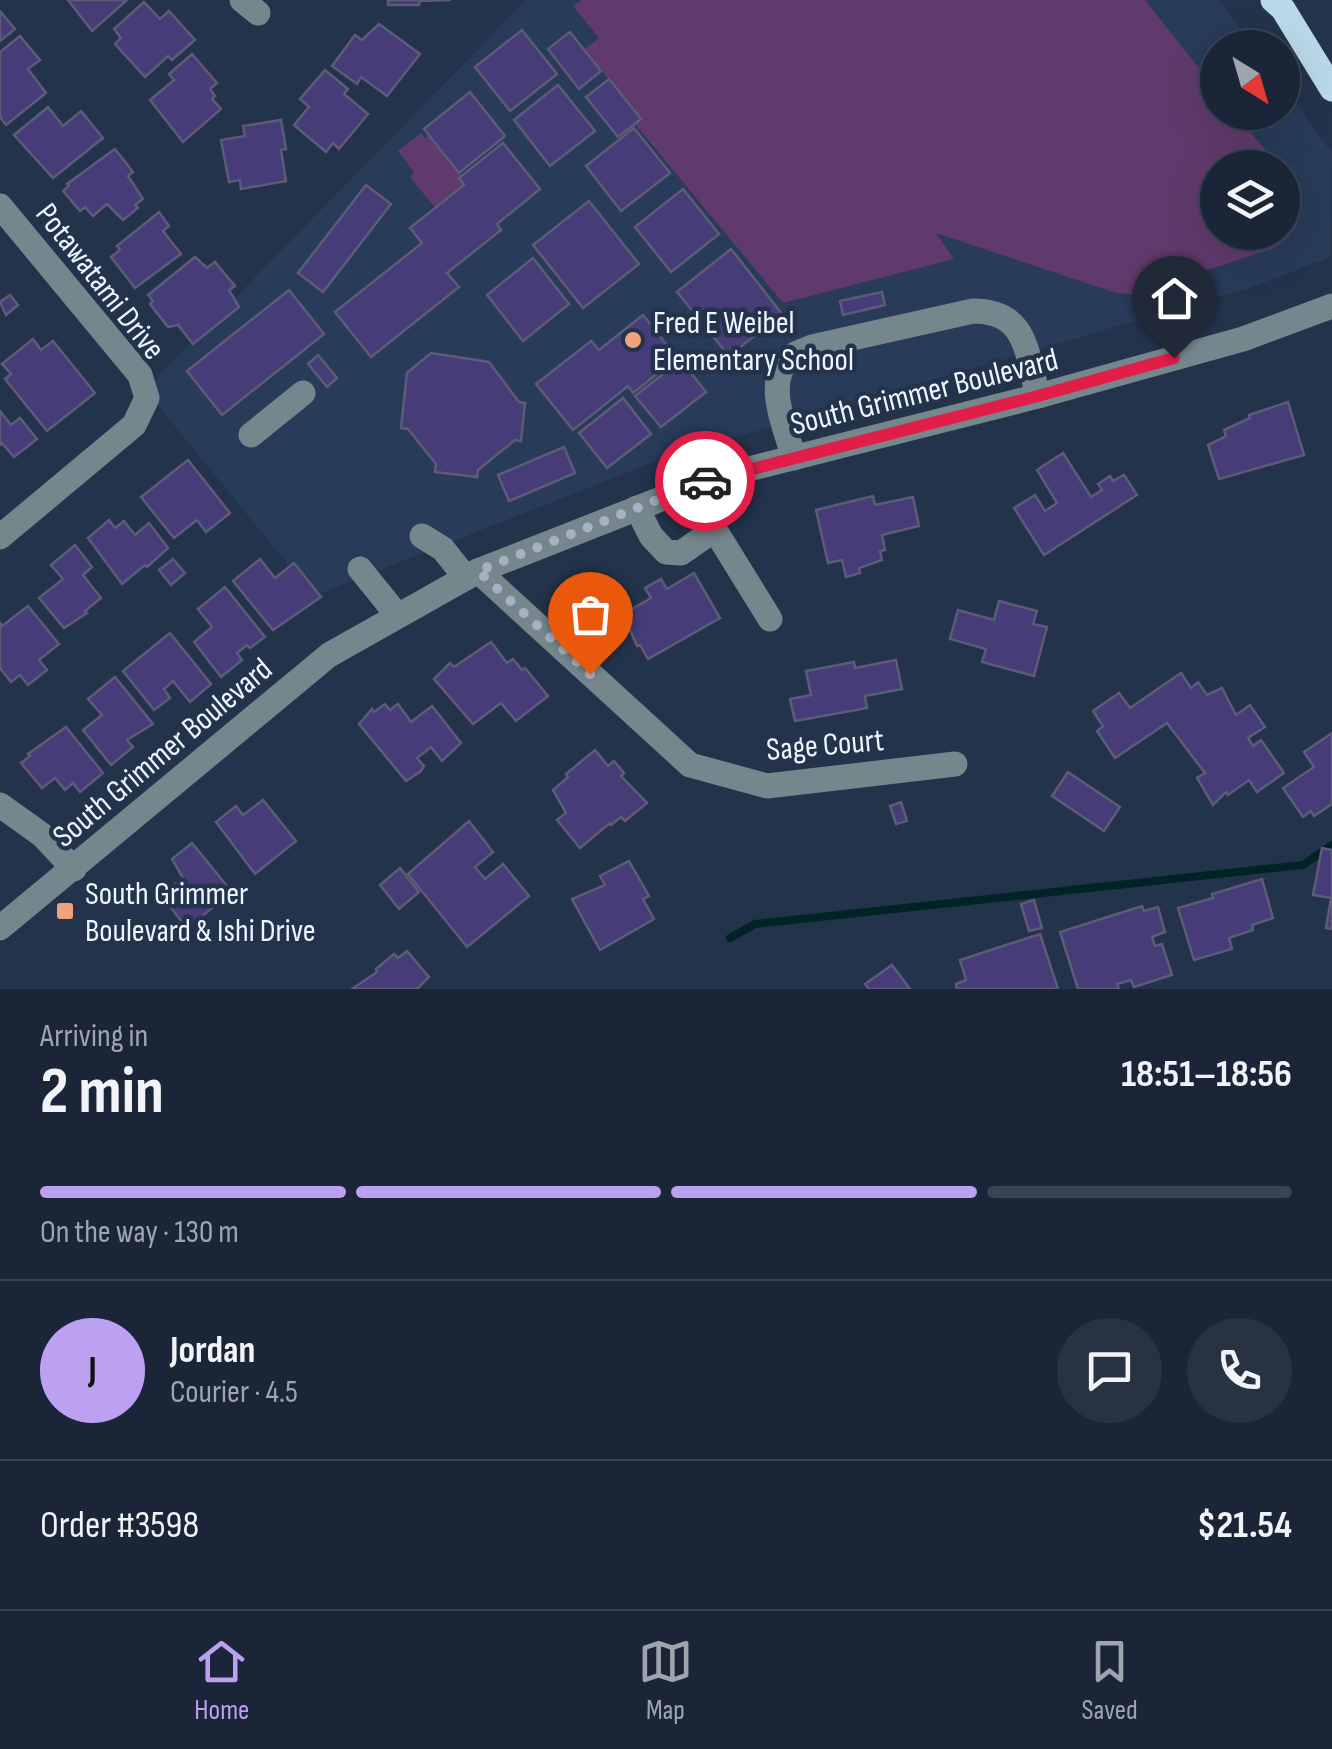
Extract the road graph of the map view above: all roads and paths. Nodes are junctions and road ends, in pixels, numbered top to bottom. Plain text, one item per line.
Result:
1 (1273, 0) edge
2 (1332, 89) edge
3 (0, 206) edge
4 (1332, 306) edge
5 (303, 393) dead end
6 (1038, 396) junction
7 (251, 435) dead end
8 (794, 458) junction
9 (688, 488) junction
10 (637, 508) junction
11 (714, 530) junction
12 (422, 536) dead end
13 (0, 537) edge
14 (360, 569) dead end
15 (472, 574) junction
16 (398, 616) junction
17 (770, 619) dead end
18 (955, 764) dead end
19 (0, 805) edge
20 (74, 869) junction
21 (0, 928) edge

1 - 2 main road
3 - 13 street, Potawatami Drive
4 - 6 street, South Grimmer Boulevard
5 - 7 street
6 - 8 street, South Grimmer Boulevard
6 - 8 street
8 - 9 street, South Grimmer Boulevard
9 - 10 street, South Grimmer Boulevard
9 - 11 street
10 - 11 street
10 - 15 street, South Grimmer Boulevard
11 - 17 street
12 - 15 street, Sage Court
14 - 16 street
15 - 16 street, South Grimmer Boulevard
15 - 18 street, Sage Court
16 - 20 street, South Grimmer Boulevard
19 - 20 street
20 - 21 street, South Grimmer Boulevard

